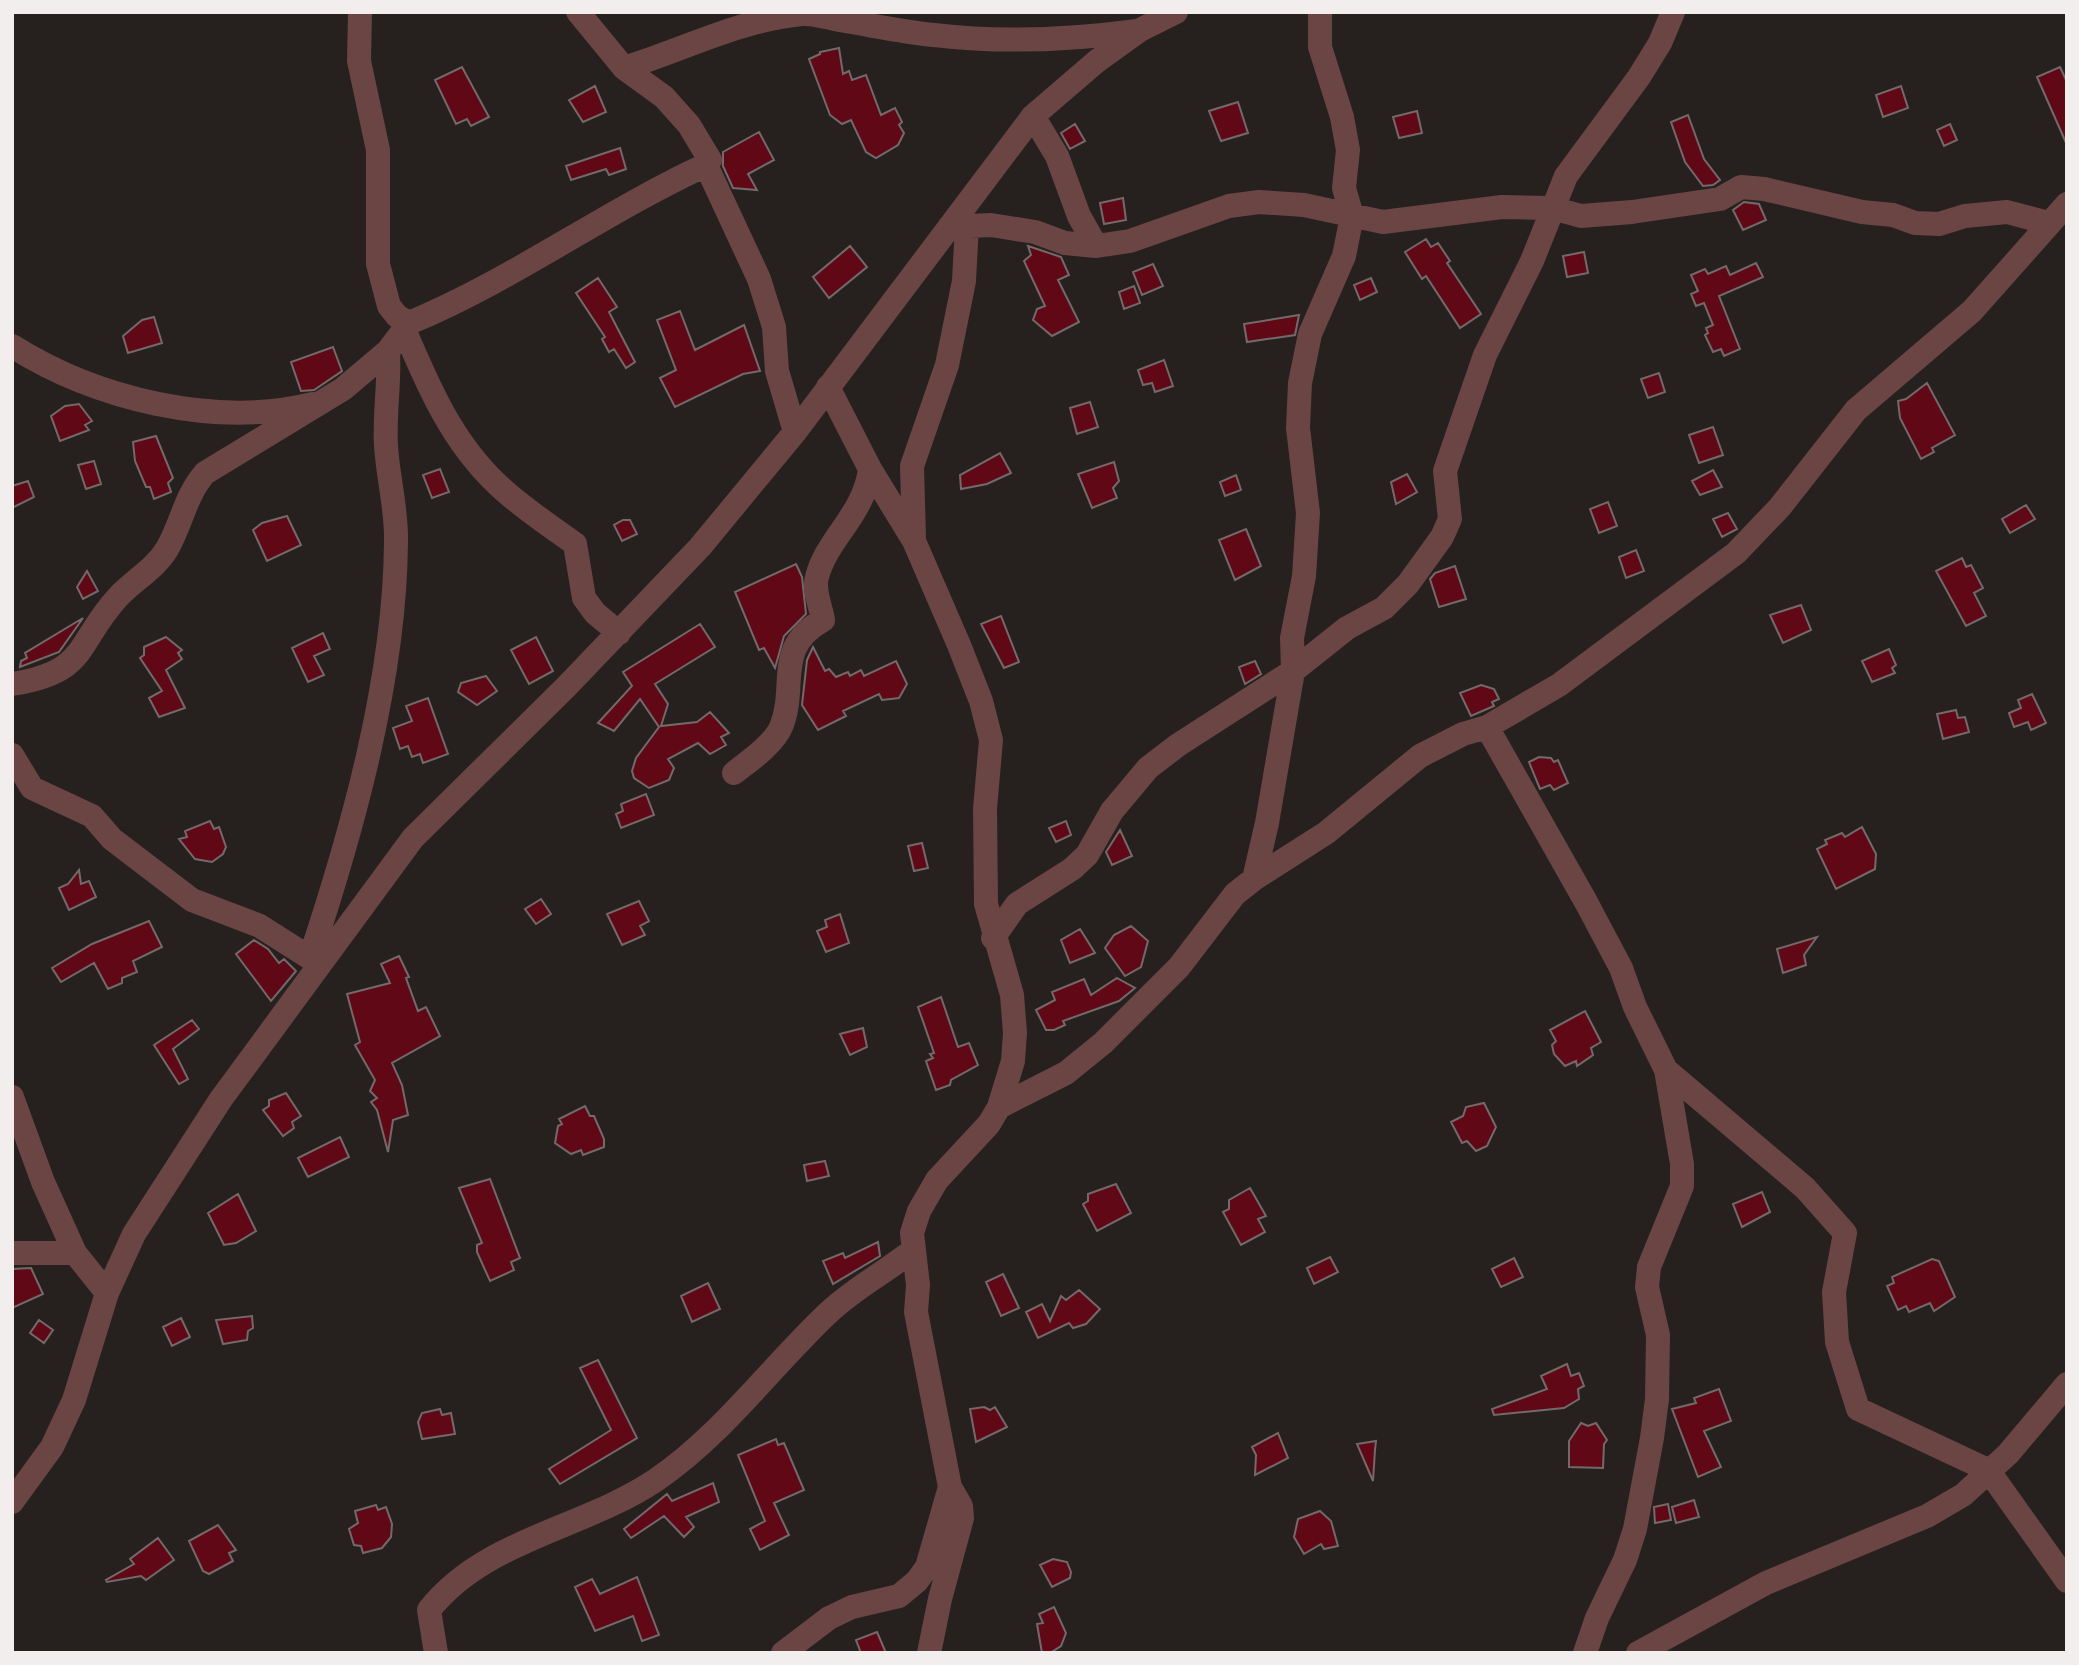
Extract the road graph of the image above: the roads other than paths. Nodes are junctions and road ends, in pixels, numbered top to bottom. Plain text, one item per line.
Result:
1 (360, 12) edge
2 (578, 12) edge
3 (1176, 12) edge
4 (1320, 12) edge
5 (1673, 12) edge
6 (895, 20) edge
7 (1140, 30) junction
8 (624, 68) junction
9 (1033, 116) junction
10 (706, 165) junction
11 (2067, 204) edge
12 (1552, 208) junction
13 (1352, 216) junction
14 (2049, 223) junction
15 (958, 226) junction
16 (1096, 246) junction
17 (407, 326) junction
18 (12, 345) edge
19 (388, 351) junction
20 (828, 387) junction
21 (327, 400) junction
22 (795, 432) junction
23 (870, 469) junction
24 (914, 541) junction
25 (619, 633) junction
26 (1293, 671) junction
27 (12, 684) edge
28 (1487, 727) junction
29 (12, 755) edge
30 (734, 773) dead end
31 (1254, 880) junction
32 (993, 938) junction
33 (314, 960) junction
34 (1667, 1070) junction
35 (12, 1097) edge
36 (999, 1107) junction
37 (912, 1251) junction
38 (75, 1252) junction
39 (12, 1253) edge
40 (107, 1293) junction
41 (2067, 1384) edge
42 (1989, 1470) junction
43 (950, 1487) junction
44 (12, 1502) edge
45 (2067, 1581) edge
46 (436, 1653) edge
47 (783, 1653) edge
48 (929, 1653) edge
49 (1585, 1653) edge
50 (1638, 1653) edge

1 - 17 street
2 - 8 street
3 - 7 street
4 - 13 street
5 - 12 street
6 - 7 street
6 - 8 street
7 - 9 street
8 - 10 street
9 - 15 street
9 - 16 street
10 - 17 street
10 - 22 street
11 - 14 street
12 - 13 street
12 - 14 street
12 - 26 street
13 - 16 street
13 - 26 street
14 - 28 street
15 - 16 street
15 - 20 street
15 - 24 street
17 - 19 street
17 - 25 street
18 - 21 street
19 - 21 street
19 - 33 street
20 - 22 street
20 - 23 street
21 - 27 street
22 - 25 street
23 - 24 street
23 - 30 street
24 - 32 street
25 - 33 street
26 - 31 street
26 - 32 street
28 - 31 street
28 - 34 street
29 - 33 street
31 - 36 street
32 - 36 street
33 - 40 street
34 - 42 street
34 - 49 street
35 - 38 street
36 - 37 street
37 - 43 street
37 - 46 street
38 - 39 street
38 - 40 street
40 - 44 street
41 - 42 street
42 - 45 street
42 - 50 street
43 - 47 street
43 - 48 street

